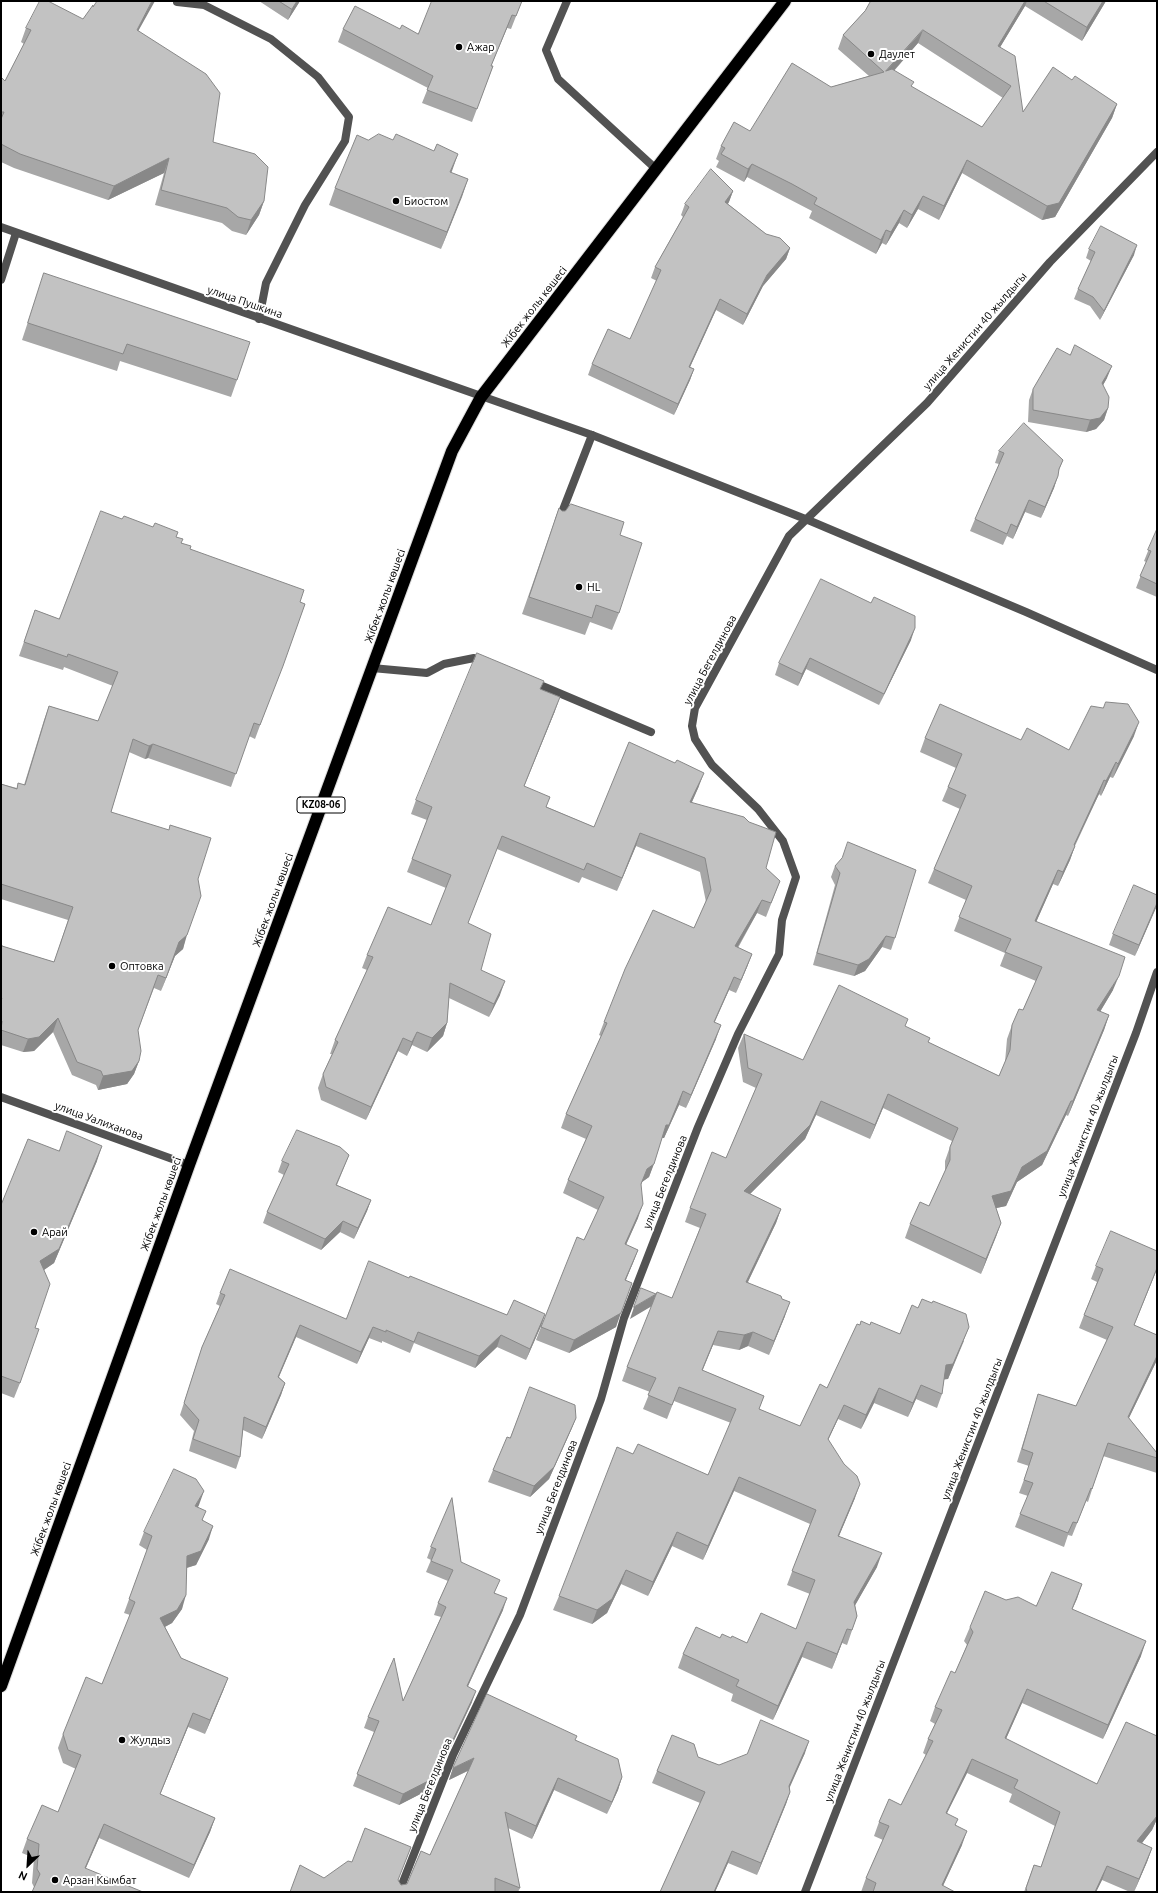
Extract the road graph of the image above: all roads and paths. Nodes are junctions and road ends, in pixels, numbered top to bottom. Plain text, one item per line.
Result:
1 (567, 1) edge
2 (785, 1) edge
3 (177, 2) edge
4 (1157, 152) edge
5 (656, 169) junction
6 (1, 227) edge
7 (16, 233) junction
8 (1, 280) edge
9 (259, 319) junction
10 (481, 397) junction
11 (592, 435) junction
12 (808, 520) junction
13 (558, 523) edge
14 (488, 663) edge
15 (372, 668) junction
16 (1157, 670) edge
17 (524, 678) edge
18 (651, 732) dead end
19 (1157, 972) edge
20 (1, 1097) edge
21 (189, 1165) junction
22 (1, 1686) edge
23 (399, 1892) edge
24 (805, 1892) edge

1 - 5 street
2 - 5 highway, Жібек жолы көшесі / KZ08-06
3 - 9 street
4 - 12 street, улица Женистин 40 жылдыгы
5 - 10 highway, Жібек жолы көшесі / KZ08-06
6 - 7 street, улица Пушкина
7 - 8 street
7 - 9 street, улица Пушкина
9 - 10 street, улица Пушкина
10 - 11 street, улица Пушкина
10 - 15 highway, Жібек жолы көшесі / KZ08-06
11 - 12 street, улица Пушкина
11 - 13 street
12 - 16 street, улица Пушкина
12 - 23 street, улица Бегелдинова
14 - 15 street
15 - 21 highway, Жібек жолы көшесі / KZ08-06
17 - 18 street
19 - 24 street, улица Женистин 40 жылдыгы
20 - 21 street, улица Уалиханова
21 - 22 highway, Жібек жолы көшесі / KZ08-06

